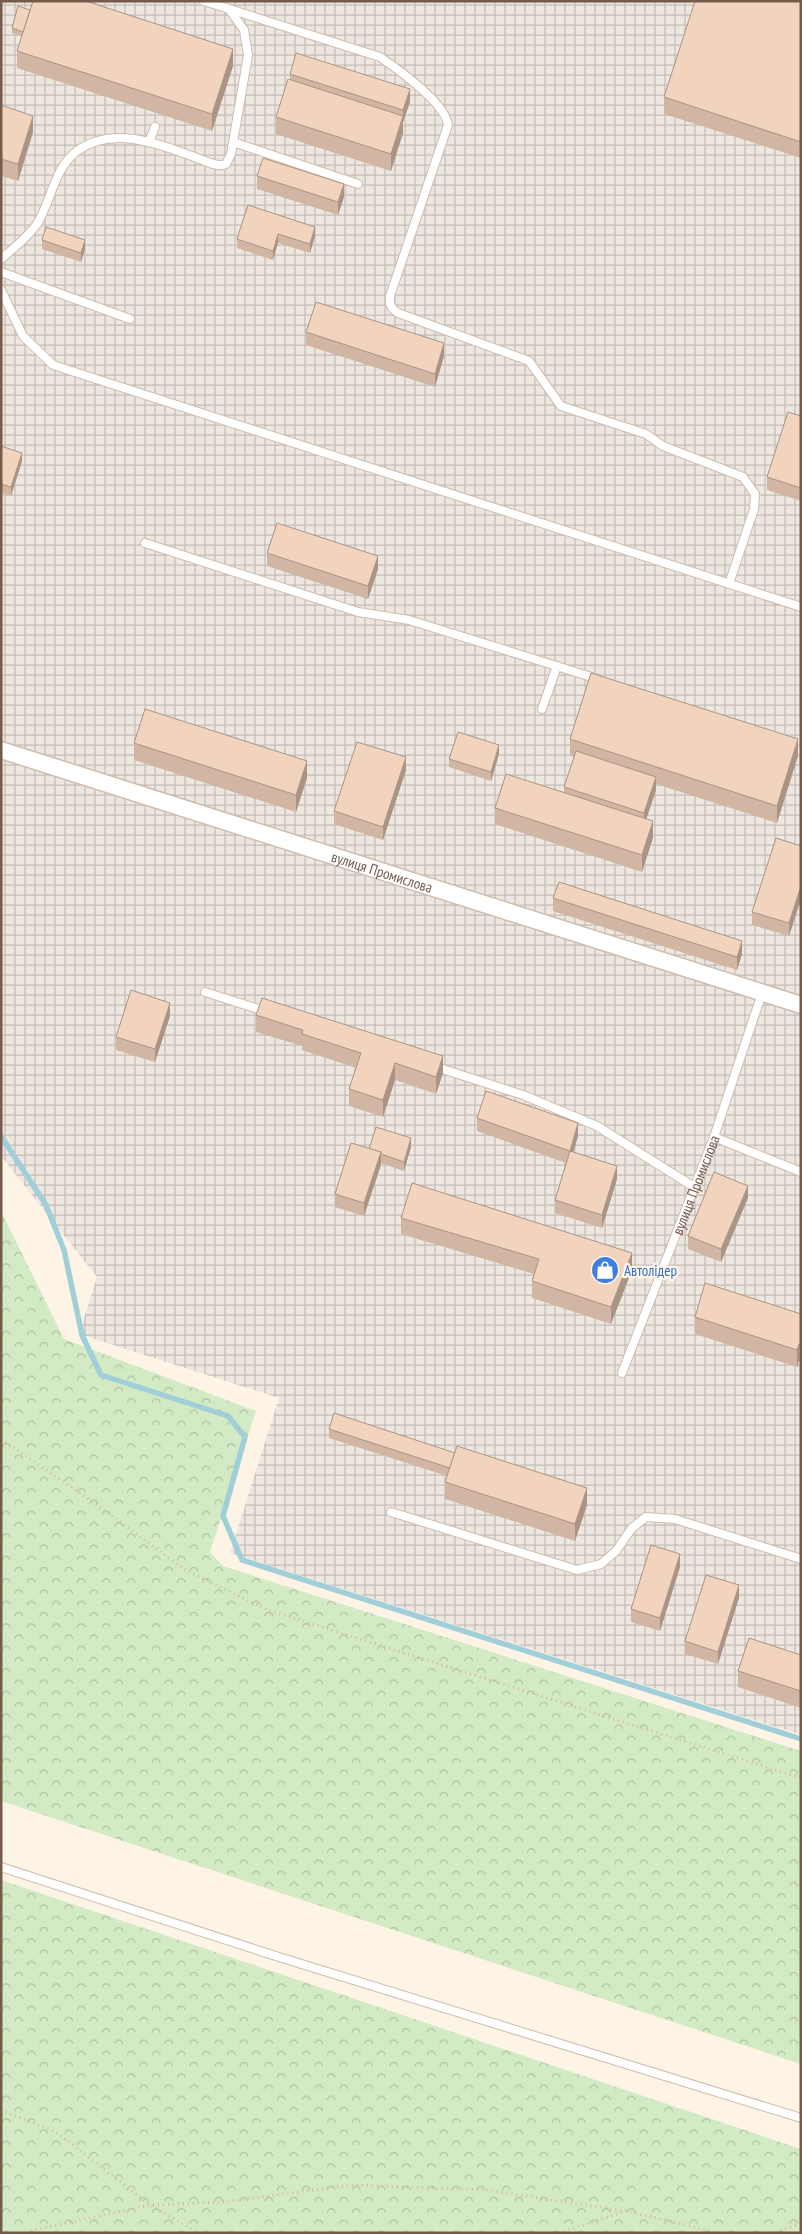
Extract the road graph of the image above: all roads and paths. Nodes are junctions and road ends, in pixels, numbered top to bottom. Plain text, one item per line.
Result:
1 (204, 1) edge
2 (229, 9) junction
3 (154, 127) dead end
4 (149, 142) junction
5 (233, 142) junction
6 (358, 184) dead end
7 (1, 259) edge
8 (1, 272) edge
9 (1, 290) edge
10 (130, 320) dead end
11 (145, 543) dead end
12 (728, 584) junction
13 (801, 607) edge
14 (557, 666) junction
15 (604, 681) edge
16 (542, 709) dead end
17 (1, 750) edge
18 (205, 992) dead end
19 (762, 993) junction
20 (801, 1005) edge
21 (280, 1016) edge
22 (420, 1062) edge
23 (714, 1137) junction
24 (801, 1172) edge
25 (694, 1187) junction
26 (622, 1373) dead end
27 (1, 1439) edge
28 (391, 1512) dead end
29 (801, 1559) edge
30 (801, 1778) edge
31 (1, 1867) edge
32 (1, 2110) edge
33 (801, 2118) edge
34 (150, 2205) junction
35 (626, 2212) junction
36 (801, 2224) edge
37 (21, 2233) edge
38 (199, 2233) edge
39 (559, 2233) edge
40 (720, 2233) edge
41 (771, 2233) edge

1 - 2 lane
2 - 5 lane
2 - 12 lane
3 - 4 lane
4 - 5 lane
4 - 7 lane
5 - 6 lane
8 - 10 lane
9 - 12 lane
11 - 14 lane
12 - 13 lane
14 - 15 lane
14 - 16 lane
17 - 19 street, вулиця Промислова
18 - 21 lane
19 - 20 street, вулиця Промислова
19 - 23 lane, вулиця Промислова
22 - 25 lane
23 - 24 lane
23 - 25 lane, вулиця Промислова
25 - 26 lane, вулиця Промислова
27 - 30 path
28 - 29 lane
31 - 33 lane
32 - 34 path
34 - 35 path
34 - 37 path
34 - 38 path
35 - 39 path
35 - 40 path
36 - 41 path

